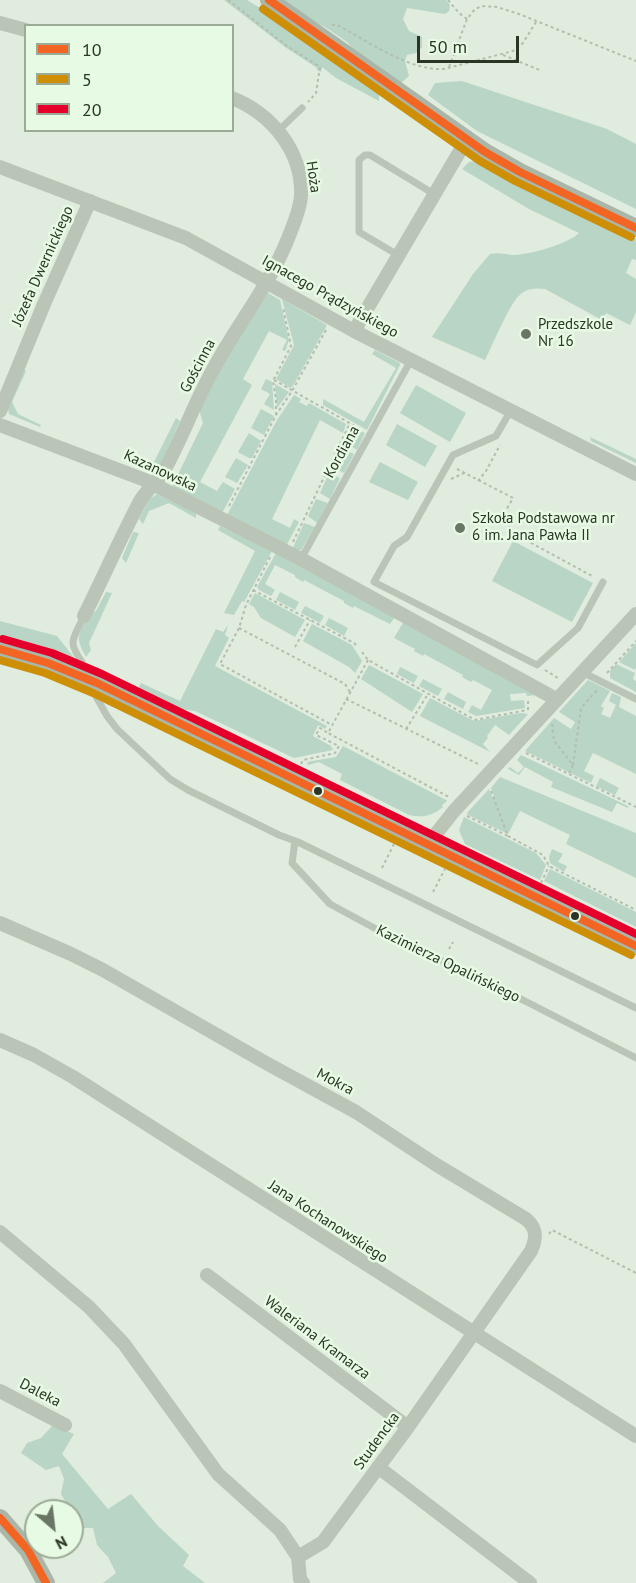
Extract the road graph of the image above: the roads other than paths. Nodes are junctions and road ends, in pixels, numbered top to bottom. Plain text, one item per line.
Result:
1 (269, 0) edge
2 (0, 22) edge
3 (24, 29) edge
4 (234, 99) edge
5 (302, 108) road end
6 (278, 130) junction
7 (467, 139) junction
8 (0, 167) edge
9 (434, 194) junction
10 (90, 201) junction
11 (636, 228) edge
12 (398, 255) junction
13 (267, 282) junction
14 (354, 331) junction
15 (411, 360) junction
16 (510, 410) junction
17 (0, 411) edge
18 (0, 425) edge
19 (636, 474) edge
20 (149, 489) junction
21 (302, 559) junction
22 (603, 582) road end
23 (414, 602) junction
24 (636, 614) edge
25 (407, 617) junction
26 (83, 618) joint
27 (0, 649) edge
28 (81, 676) junction
29 (578, 676) junction
30 (104, 695) junction
31 (556, 699) junction
32 (636, 699) edge
33 (295, 841) junction
34 (427, 845) junction
35 (0, 923) edge
36 (636, 946) edge
37 (636, 1008) edge
38 (0, 1040) edge
39 (636, 1058) edge
40 (0, 1232) edge
41 (207, 1275) dead end
42 (473, 1334) junction
43 (0, 1391) edge
44 (65, 1425) dead end
45 (408, 1427) junction
46 (636, 1436) edge
47 (378, 1467) junction
48 (0, 1518) edge
49 (298, 1557) junction
50 (46, 1583) edge
51 (303, 1583) edge
52 (530, 1583) edge

1 - 7 street
2 - 3 street
4 - 6 street, Hoża
5 - 6 lane
6 - 13 street, Hoża
7 - 9 street
7 - 11 street
8 - 10 street, Ignacego Prądzyńskiego
9 - 12 street
9 - 12 lane
10 - 13 street, Ignacego Prądzyńskiego
10 - 17 street, Józefa Dwernickiego
12 - 14 street
13 - 14 street, Ignacego Prądzyńskiego
13 - 20 street, Gościnna
14 - 15 street, Ignacego Prądzyńskiego
15 - 16 street, Ignacego Prądzyńskiego
15 - 21 lane, Kordiana
16 - 19 street, Ignacego Prądzyńskiego
16 - 23 lane
18 - 20 street, Kazanowska
20 - 21 street, Kazanowska
20 - 26 street
21 - 25 street, Kazanowska
22 - 23 lane
23 - 25 lane
24 - 29 street
25 - 31 street, Kazanowska
26 - 28 lane
27 - 28 street
28 - 30 street
29 - 31 street
29 - 32 lane
30 - 33 lane
30 - 34 street
31 - 34 street
33 - 37 lane
33 - 39 lane, Kazimierza Opalińskiego
34 - 36 street
35 - 42 street, Mokra
38 - 42 street, Jana Kochanowskiego
40 - 49 street
41 - 45 street, Waleriana Kramarza
42 - 45 street, Studencka
42 - 46 street, Jana Kochanowskiego
43 - 44 street, Daleka
45 - 47 street, Studencka
47 - 49 street, Studencka
47 - 52 street
48 - 50 street
49 - 51 street

